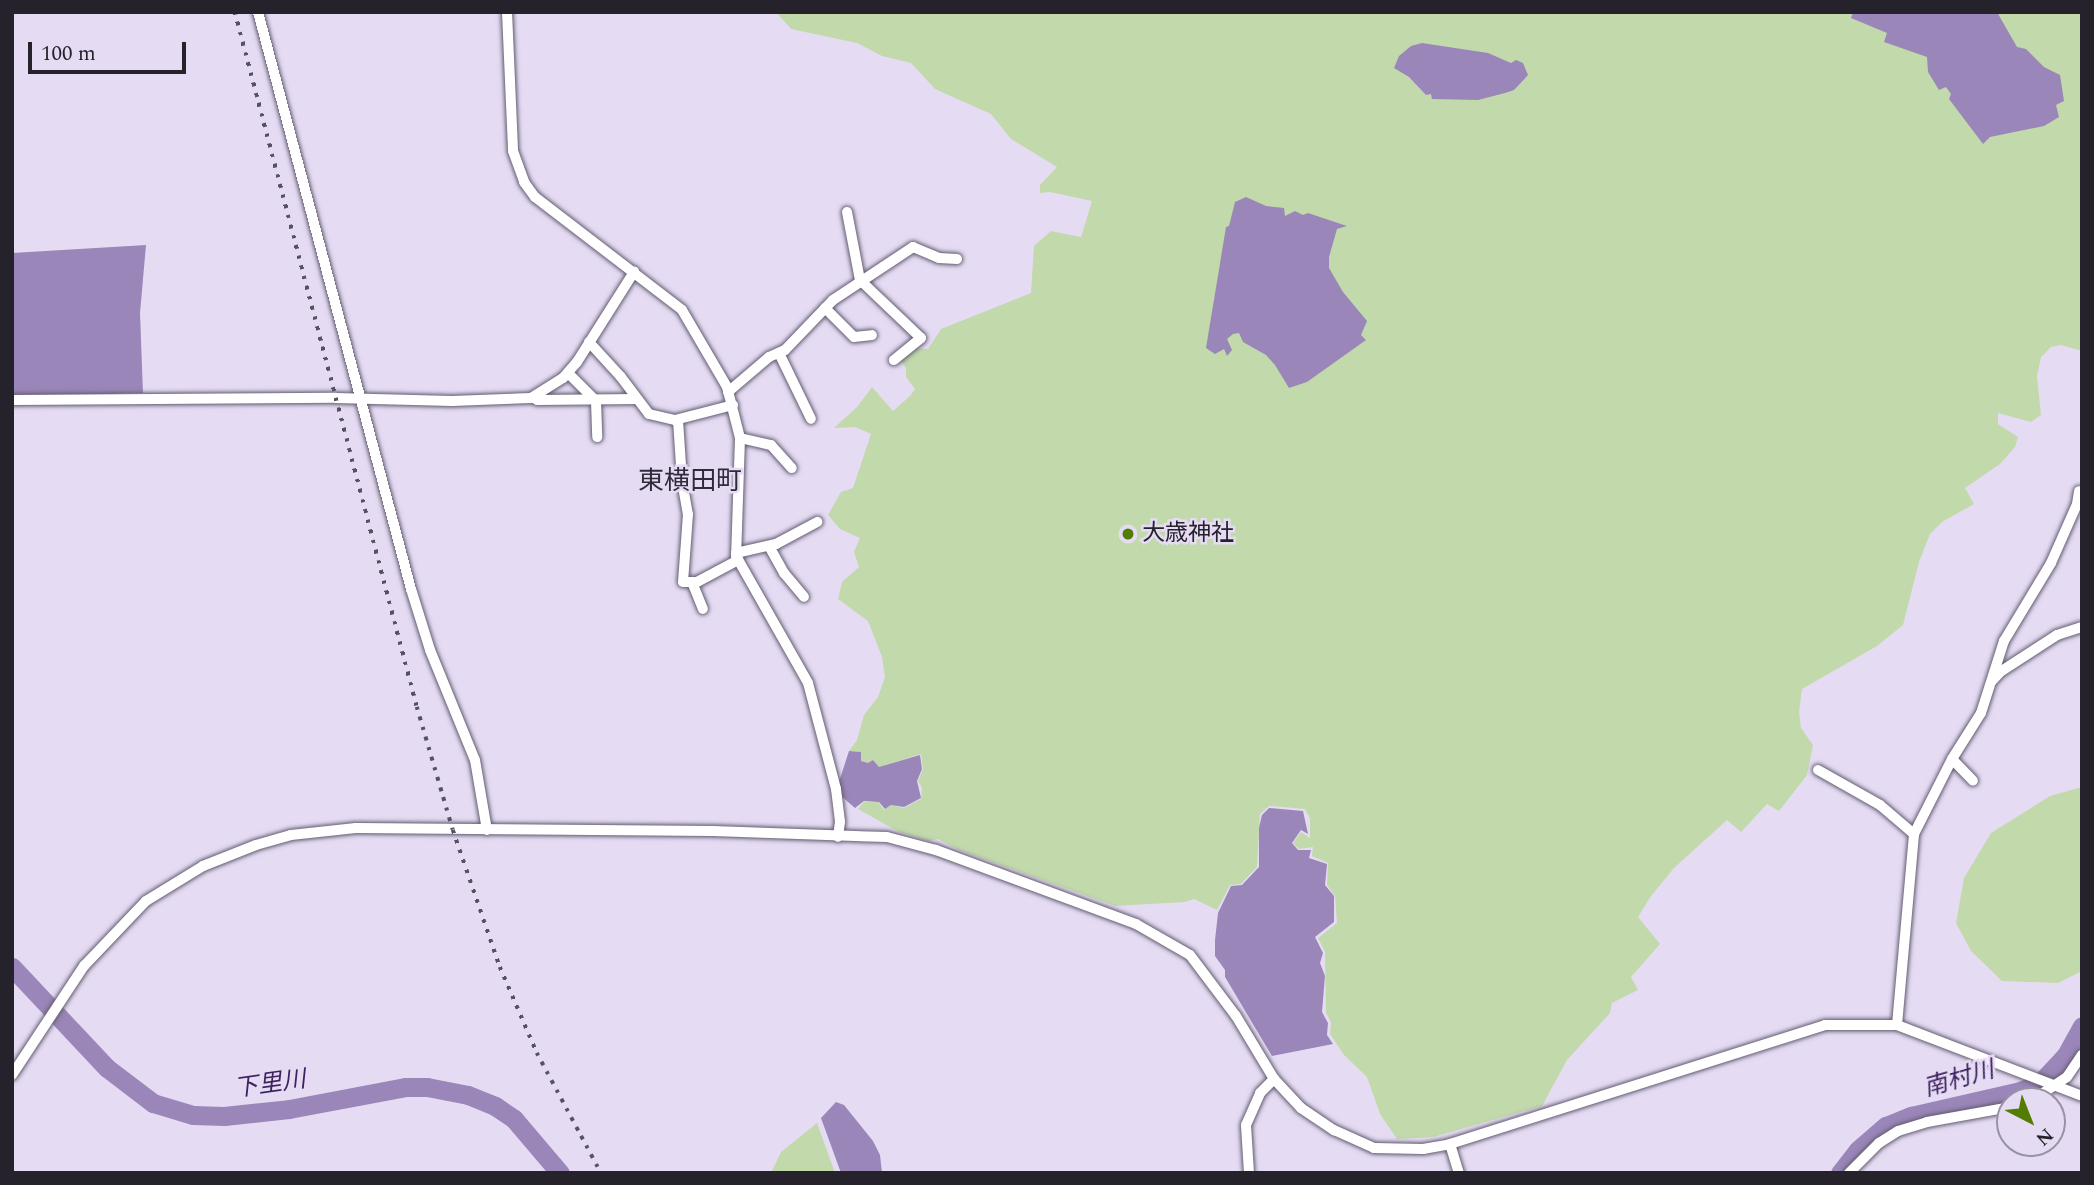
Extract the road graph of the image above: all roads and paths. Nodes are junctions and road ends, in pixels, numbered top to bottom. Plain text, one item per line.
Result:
1 (258, 12) edge
2 (507, 12) edge
3 (847, 212) dead end
4 (957, 259) dead end
5 (634, 272) junction
6 (860, 280) junction
7 (825, 308) junction
8 (872, 335) dead end
9 (589, 342) junction
10 (779, 353) junction
11 (894, 360) dead end
12 (568, 373) junction
13 (729, 392) junction
14 (534, 397) junction
15 (637, 399) junction
16 (12, 400) edge
17 (360, 401) junction
18 (596, 401) junction
19 (733, 404) junction
20 (811, 419) dead end
21 (678, 420) junction
22 (597, 438) dead end
23 (740, 438) junction
24 (792, 467) dead end
25 (2080, 497) edge
26 (817, 522) dead end
27 (769, 546) junction
28 (737, 556) junction
29 (692, 582) junction
30 (803, 597) dead end
31 (703, 609) dead end
32 (2082, 627) edge
33 (1988, 686) junction
34 (1952, 759) junction
35 (1818, 770) dead end
36 (1973, 781) dead end
37 (487, 830) junction
38 (1914, 834) junction
39 (838, 837) junction
40 (1896, 1025) junction
41 (2082, 1055) edge
42 (12, 1075) edge
43 (1274, 1079) junction
44 (2057, 1086) junction
45 (2082, 1096) edge
46 (1996, 1110) edge
47 (1450, 1144) junction
48 (1249, 1173) edge
49 (1459, 1173) edge
50 (1849, 1173) edge

1 - 17 street
2 - 5 street
3 - 6 street
4 - 6 street
5 - 9 street
5 - 13 street
6 - 7 street
6 - 11 street
7 - 8 street
7 - 10 street
9 - 12 street
9 - 15 street
10 - 13 street
10 - 20 street
12 - 14 street
12 - 18 street
13 - 19 street
14 - 17 street
14 - 18 street
15 - 18 street
15 - 21 street
16 - 17 street
17 - 37 street
18 - 22 street
19 - 21 street
19 - 23 street
21 - 29 street
23 - 24 street
23 - 28 street
25 - 33 street
26 - 27 street
27 - 28 street
27 - 30 street
28 - 29 street
28 - 39 street
29 - 31 street
32 - 33 street
33 - 34 street
34 - 36 street
34 - 38 street
35 - 38 street
37 - 39 street
37 - 42 street
38 - 40 street
39 - 43 street
40 - 44 street
40 - 47 street
41 - 44 street
43 - 47 street
43 - 48 street
44 - 45 street
46 - 50 street
47 - 49 street

